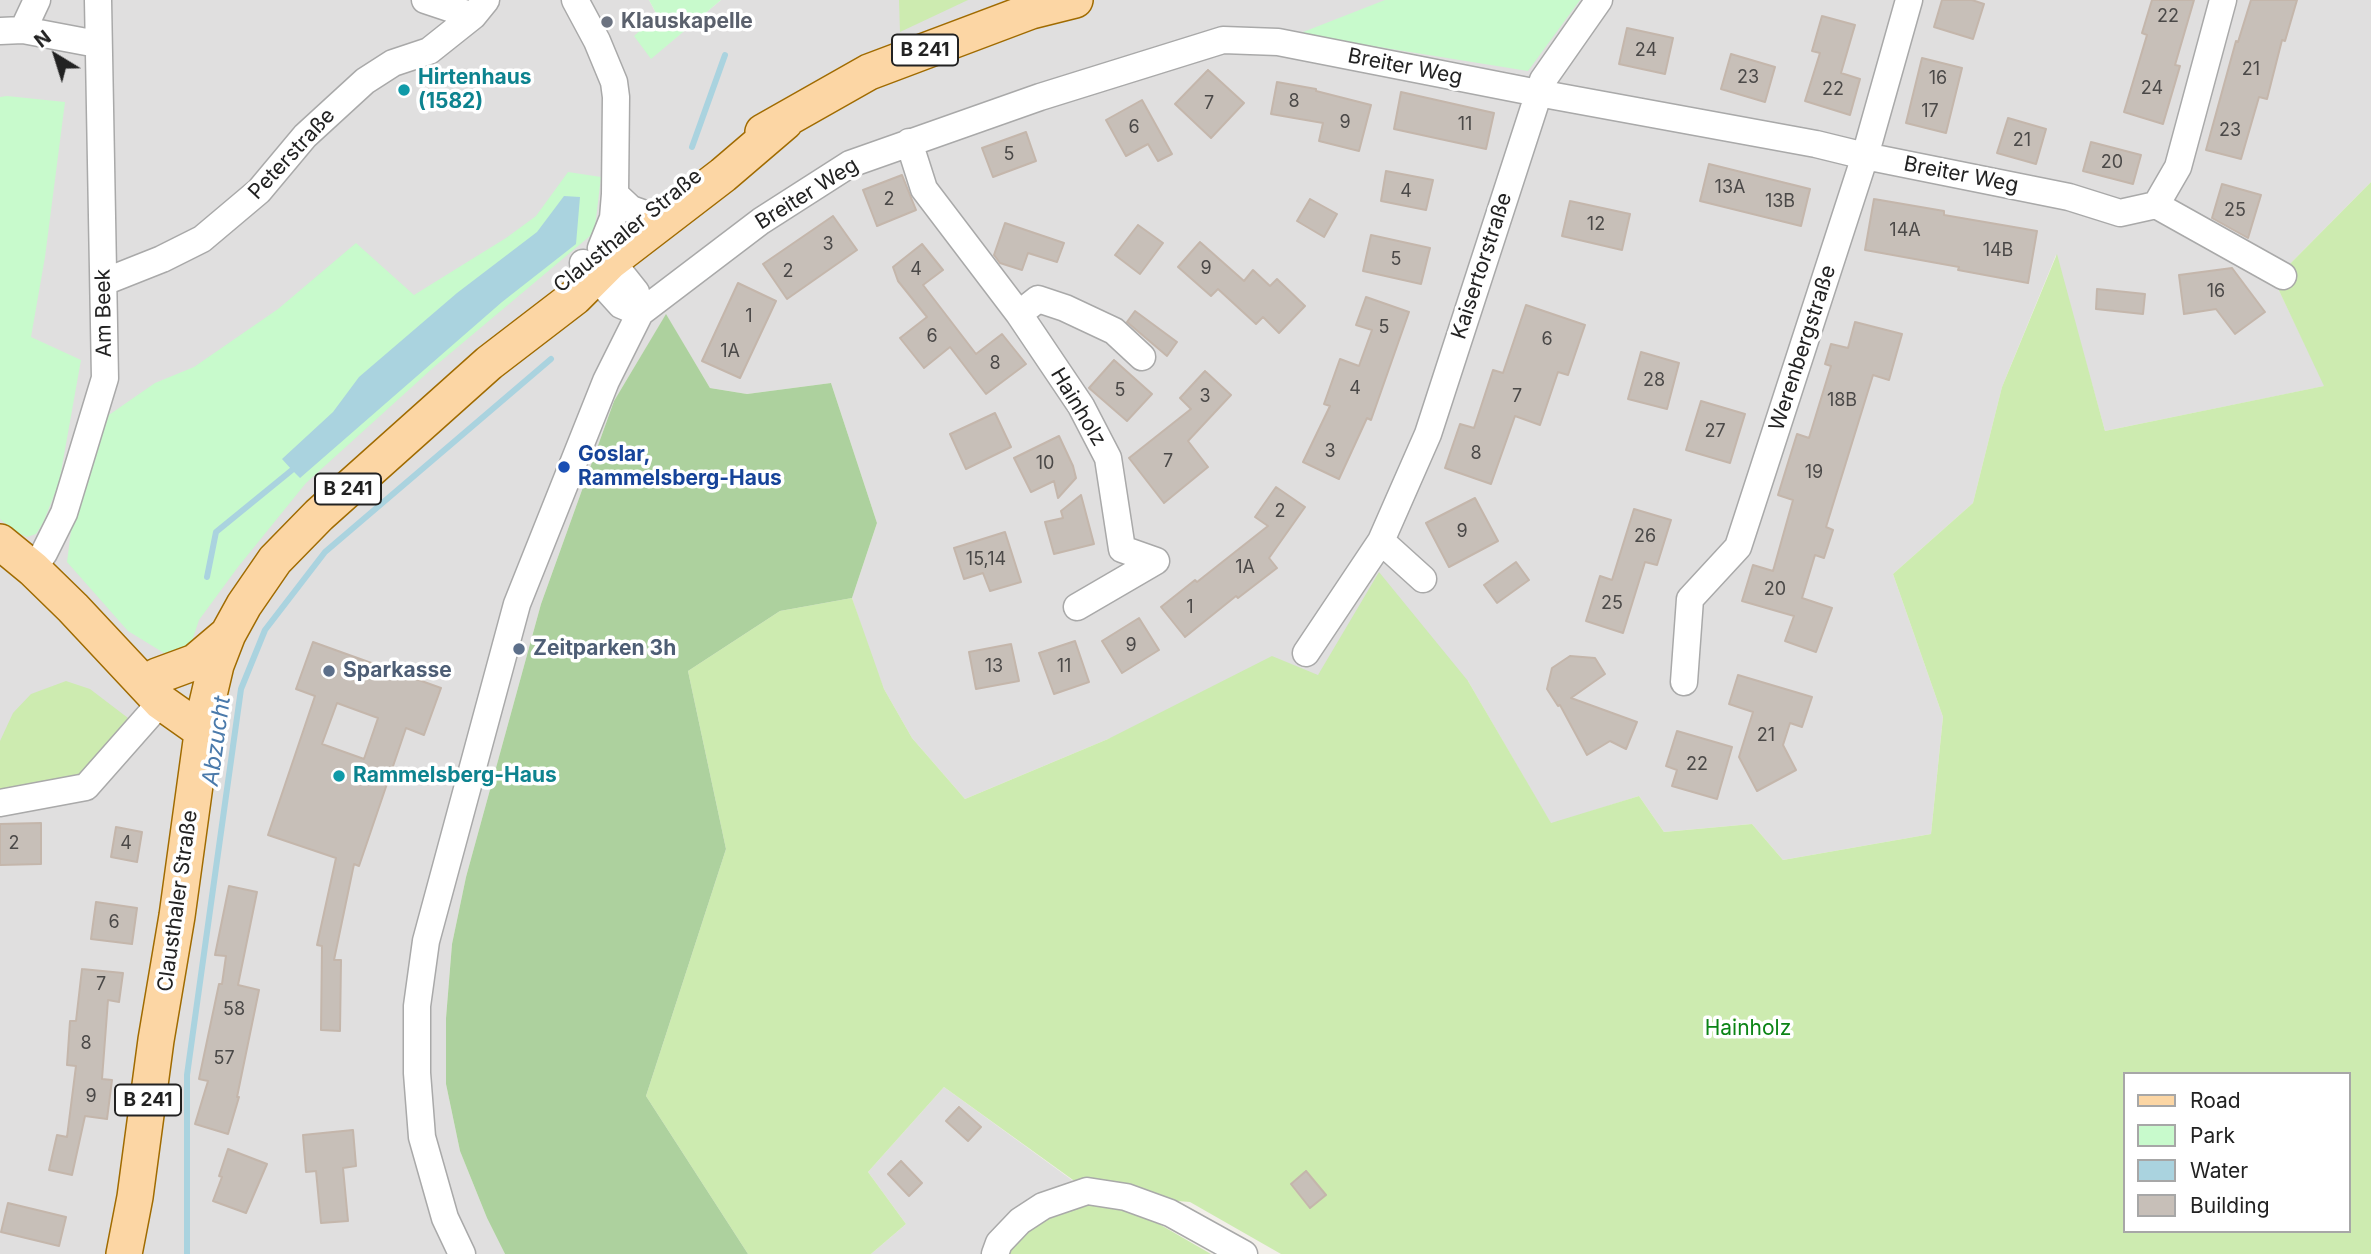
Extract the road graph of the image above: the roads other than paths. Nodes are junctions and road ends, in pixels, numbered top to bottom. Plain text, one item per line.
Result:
1 (37, 0) edge
2 (97, 0) edge
3 (425, 0) edge
4 (575, 0) edge
5 (1075, 0) edge
6 (1599, 0) edge
7 (1909, 0) edge
8 (2223, 0) edge
9 (479, 8) edge
10 (11, 31) edge
11 (97, 44) junction
12 (1538, 93) junction
13 (785, 122) junction
14 (909, 142) junction
15 (1865, 156) junction
16 (615, 194) junction
17 (2156, 205) junction
18 (645, 214) junction
19 (598, 262) junction
20 (2283, 276) dead end
21 (104, 282) junction
22 (640, 313) junction
23 (1019, 314) junction
24 (1142, 357) dead end
25 (1381, 541) junction
26 (0, 542) edge
27 (33, 569) junction
28 (1423, 579) dead end
29 (1077, 607) dead end
30 (228, 634) junction
31 (1306, 653) dead end
32 (148, 681) junction
33 (1684, 682) dead end
34 (203, 721) junction
35 (0, 803) edge
36 (124, 1254) edge
37 (462, 1254) edge
38 (995, 1254) edge
39 (1244, 1254) edge

1 - 10 street
2 - 11 street, Am Beek
3 - 9 street
4 - 16 street
5 - 13 main road, Clausthaler Straße / B 241
6 - 12 street, Kaisertorstraße
7 - 15 street, Werenbergstraße
8 - 17 street
9 - 21 street, Peterstraße
10 - 11 street
11 - 21 street, Am Beek
12 - 14 street, Breiter Weg
12 - 15 street, Breiter Weg
12 - 25 street, Kaisertorstraße
13 - 18 main road, Clausthaler Straße / B 241
13 - 19 main road, Clausthaler Straße / B 241
14 - 22 street, Breiter Weg
14 - 23 street, Hainholz
15 - 17 street, Breiter Weg
15 - 33 street, Werenbergstraße
16 - 18 street
16 - 19 street
17 - 20 street
18 - 19 main road, Clausthaler Straße / B 241
19 - 22 street
19 - 30 main road, Clausthaler Straße / B 241
21 - 27 street, Am Beek
22 - 37 street
23 - 24 street
23 - 29 street, Hainholz
25 - 28 street
25 - 31 street, Kaisertorstraße
26 - 27 main road
27 - 32 main road
30 - 32 main road
30 - 34 main road, Clausthaler Straße / B 241
32 - 34 main road
32 - 35 street
34 - 36 main road, Clausthaler Straße / B 241
38 - 39 street

